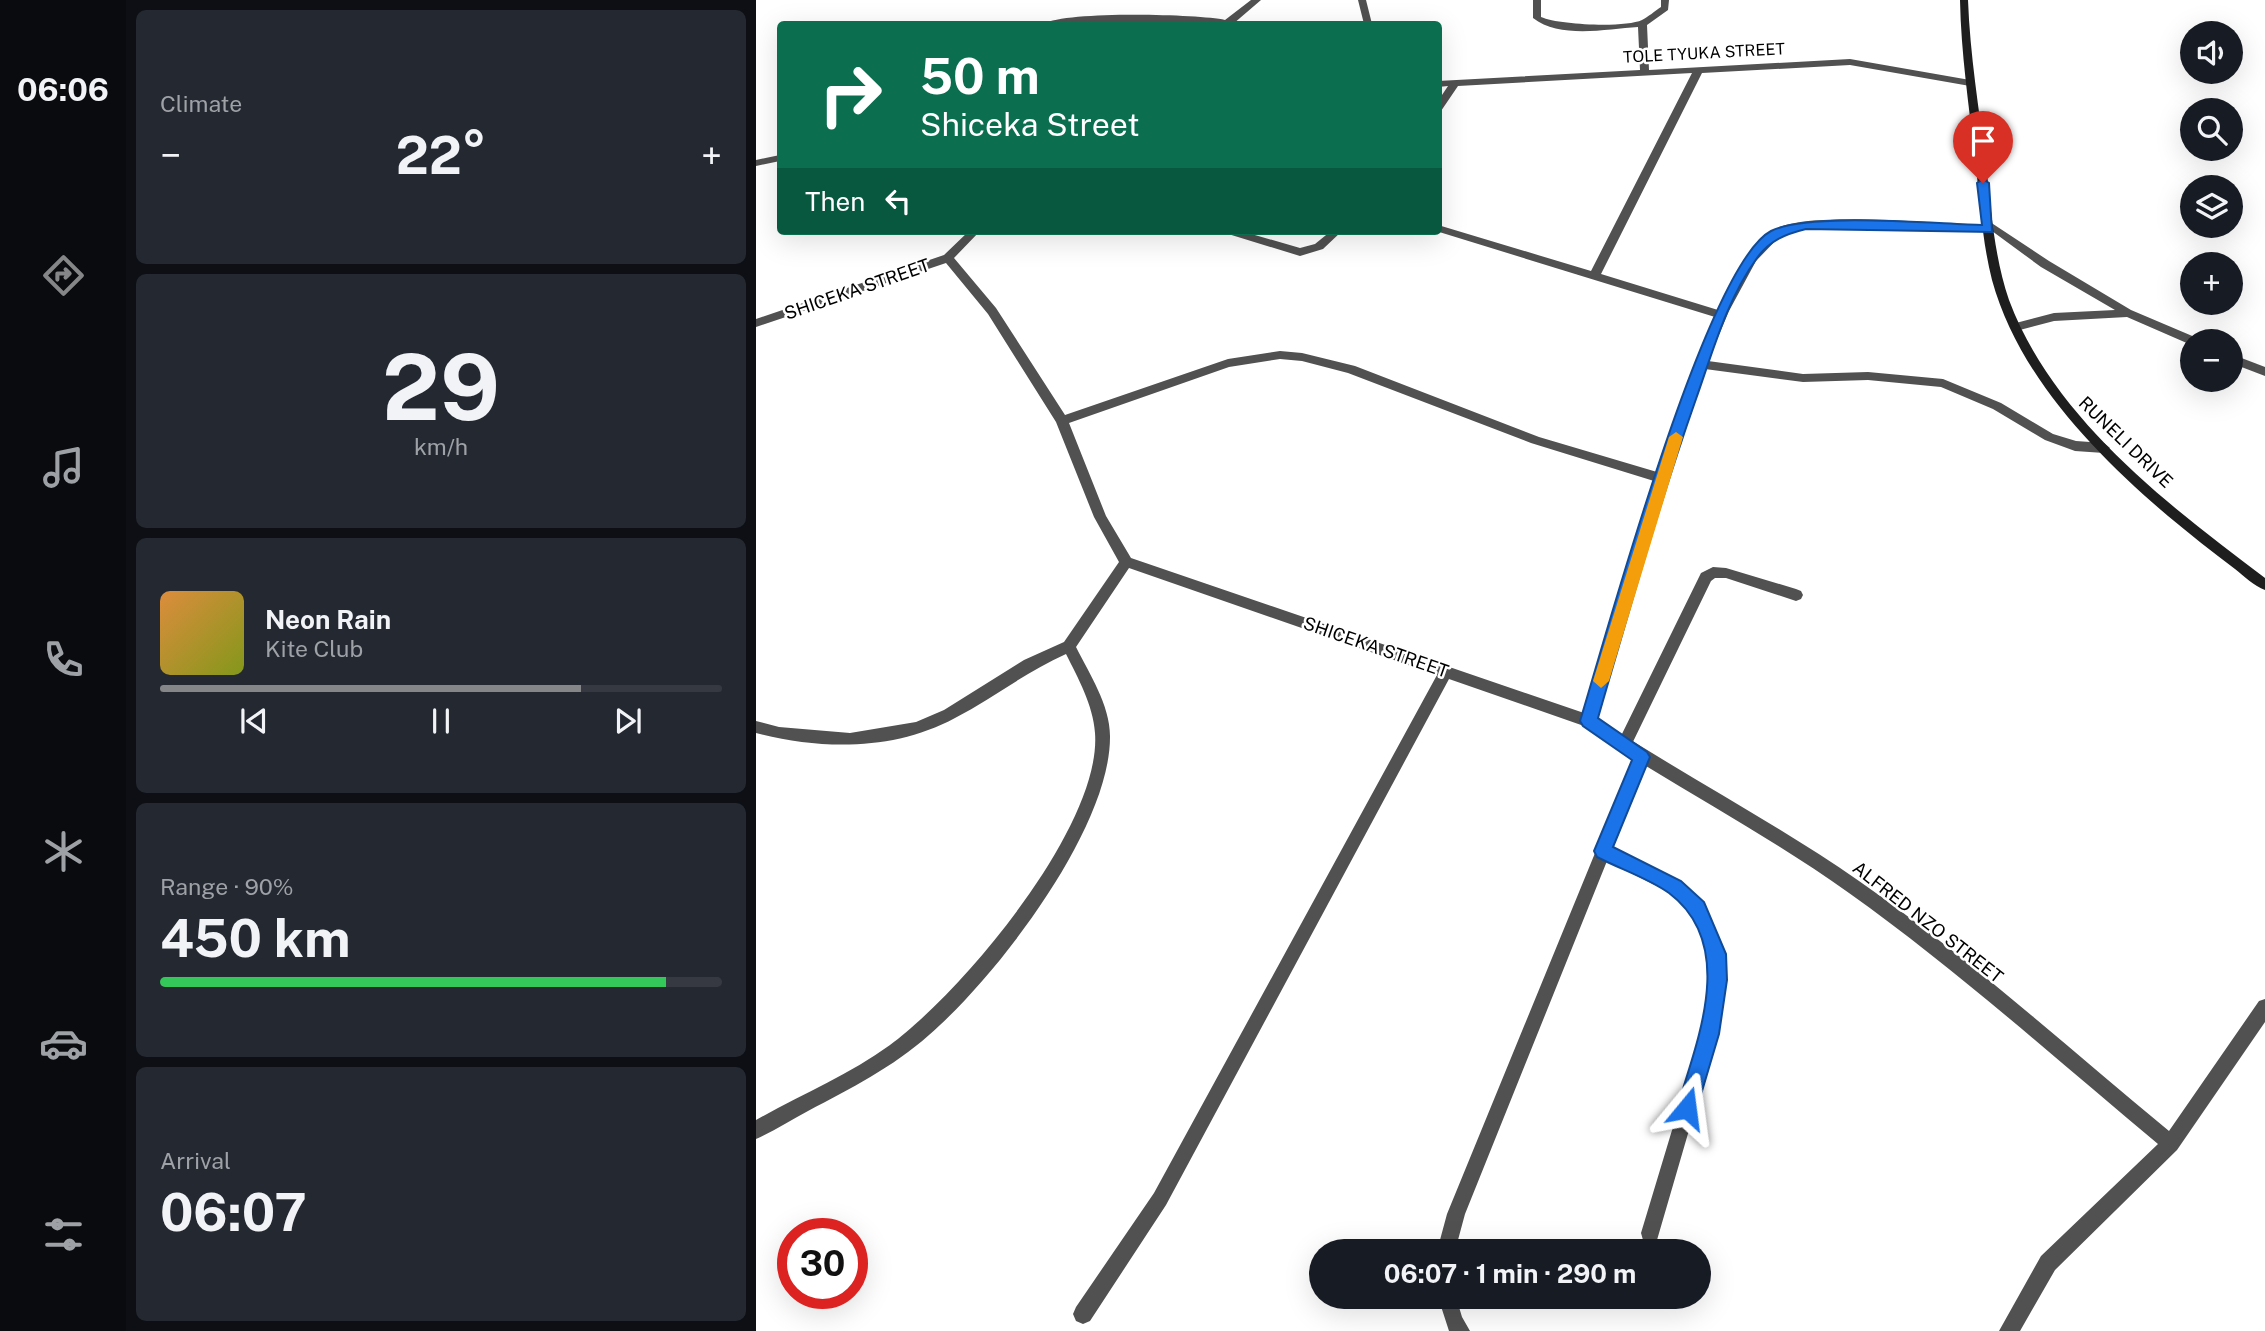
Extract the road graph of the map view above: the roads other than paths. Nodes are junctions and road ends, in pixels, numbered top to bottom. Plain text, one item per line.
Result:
1 (1256, 0) edge
2 (1362, 0) edge
3 (1537, 0) edge
4 (1665, 0) edge
5 (1964, 0) edge
6 (1128, 21) edge
7 (1172, 21) edge
8 (1232, 21) edge
9 (1367, 21) edge
10 (1642, 24) junction
11 (1699, 69) junction
12 (1645, 73) junction
13 (1970, 83) junction
14 (1442, 84) edge
15 (1454, 84) junction
16 (1442, 103) edge
17 (777, 159) edge
18 (756, 163) edge
19 (1988, 226) junction
20 (1442, 229) edge
21 (971, 235) edge
22 (1243, 235) edge
23 (1332, 235) edge
24 (948, 258) junction
25 (1595, 274) junction
26 (2128, 313) junction
27 (1720, 314) junction
28 (756, 324) edge
29 (2016, 327) junction
30 (2180, 335) edge
31 (2243, 363) edge
32 (1702, 364) junction
33 (2265, 372) edge
34 (1062, 421) junction
35 (2104, 448) junction
36 (1661, 478) junction
37 (1126, 562) junction
38 (2265, 585) edge
39 (1797, 596) dead end
40 (1069, 646) junction
41 (1446, 671) junction
42 (1588, 721) junction
43 (756, 727) edge
44 (1624, 745) junction
45 (1642, 757) junction
46 (1603, 851) junction
47 (2262, 1017) edge
48 (756, 1130) edge
49 (2171, 1144) junction
50 (1650, 1233) dead end
51 (1449, 1239) edge
52 (1450, 1309) edge
53 (1083, 1314) dead end
54 (1460, 1331) edge
55 (2009, 1331) edge

1 - 8 street
2 - 9 street
3 - 10 street
4 - 10 street
5 - 13 street, RUNELI DRIVE
6 - 7 street
10 - 12 street
11 - 12 street, TOLE TYUKA STREET
11 - 13 street, TOLE TYUKA STREET
11 - 25 street
12 - 15 street, TOLE TYUKA STREET
13 - 19 street, RUNELI DRIVE
14 - 15 street, TOLE TYUKA STREET
15 - 16 street
17 - 18 street
19 - 26 street
19 - 27 street
19 - 29 street, RUNELI DRIVE
20 - 25 street
21 - 24 street
22 - 23 street
24 - 28 street, SHICEKA STREET
24 - 34 street, SHICEKA STREET
25 - 27 street
26 - 29 street
26 - 30 street
27 - 32 street
29 - 35 street, RUNELI DRIVE
31 - 33 street
32 - 35 street
32 - 36 street
34 - 36 street
34 - 37 street, SHICEKA STREET
35 - 38 street, RUNELI DRIVE
36 - 42 street
37 - 40 street
37 - 41 street, SHICEKA STREET
39 - 44 street
40 - 43 street
40 - 48 street
41 - 42 street, SHICEKA STREET
41 - 53 street
42 - 44 street, SHICEKA STREET
44 - 45 street, SHICEKA STREET
45 - 46 street
45 - 49 street, ALFRED NZO STREET
46 - 50 street
46 - 51 street
47 - 49 street
49 - 55 street
52 - 54 street

